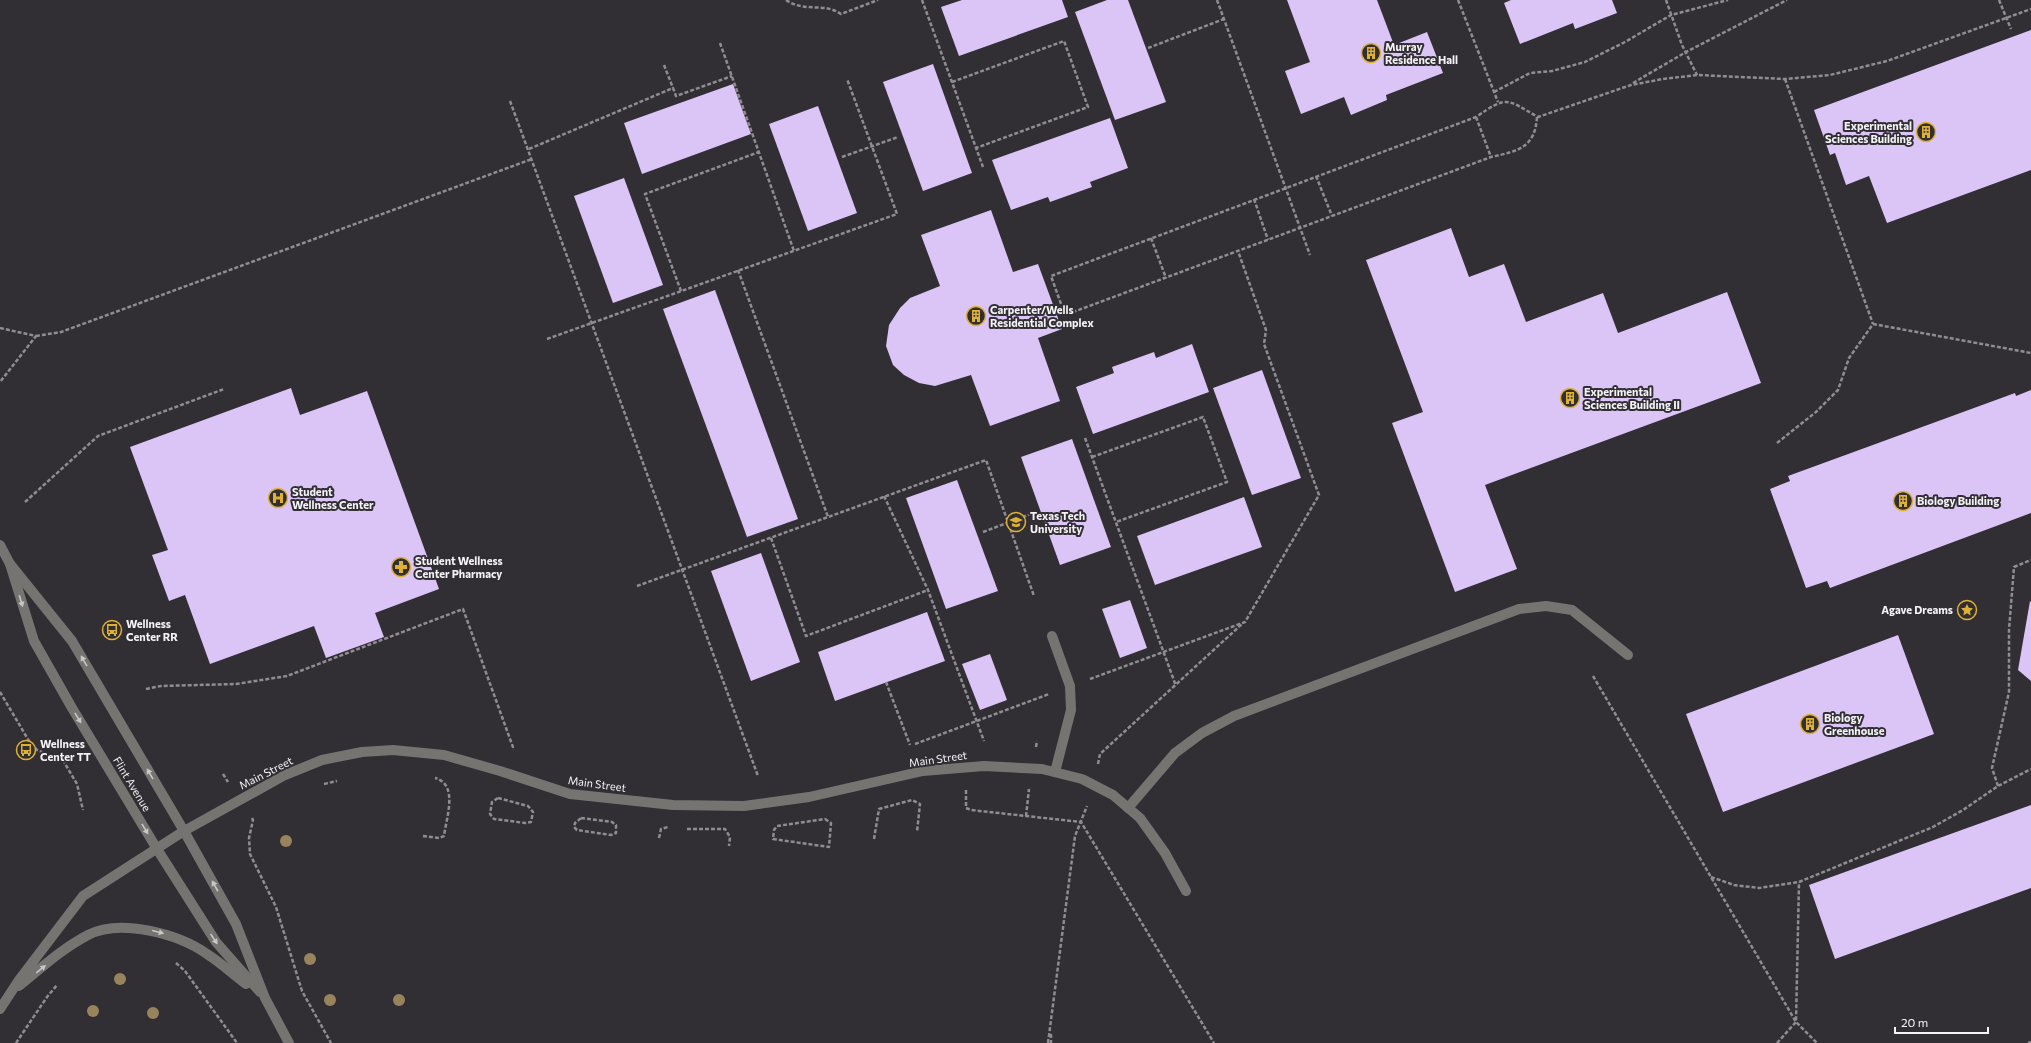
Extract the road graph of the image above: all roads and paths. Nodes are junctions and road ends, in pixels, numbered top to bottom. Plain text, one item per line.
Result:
1 (786, 0) edge
2 (878, 0) edge
3 (922, 0) edge
4 (1216, 0) edge
5 (1458, 0) edge
6 (1666, 0) edge
7 (1728, 0) edge
8 (1787, 0) edge
9 (1999, 0) edge
10 (2031, 9) edge
11 (1671, 15) junction
12 (2006, 18) junction
13 (1224, 19) junction
14 (2011, 30) dead end
15 (720, 43) dead end
16 (1148, 48) dead end
17 (1686, 52) junction
18 (664, 65) dead end
19 (1697, 74) junction
20 (732, 76) junction
21 (847, 79) dead end
22 (1785, 79) junction
23 (952, 82) junction
24 (1631, 85) junction
25 (673, 88) junction
26 (1494, 92) junction
27 (510, 101) dead end
28 (1498, 102) junction
29 (1476, 117) junction
30 (1537, 117) junction
31 (898, 137) dead end
32 (872, 146) junction
33 (976, 148) junction
34 (528, 149) junction
35 (759, 152) junction
36 (842, 157) dead end
37 (1491, 157) junction
38 (532, 159) junction
39 (984, 168) dead end
40 (1316, 176) junction
41 (1286, 187) junction
42 (1254, 199) junction
43 (1332, 216) junction
44 (1300, 228) junction
45 (1151, 238) junction
46 (1268, 240) junction
47 (794, 251) junction
48 (1238, 251) junction
49 (1310, 255) dead end
50 (738, 270) junction
51 (1166, 278) junction
52 (681, 291) junction
53 (592, 323) junction
54 (1873, 324) junction
55 (0, 328) edge
56 (36, 336) junction
57 (547, 339) dead end
58 (2031, 354) edge
59 (0, 382) edge
60 (224, 389) dead end
61 (1085, 438) dead end
62 (1777, 443) dead end
63 (1092, 457) junction
64 (884, 496) junction
65 (26, 502) dead end
66 (1036, 512) dead end
67 (828, 517) junction
68 (1008, 522) junction
69 (1116, 522) junction
70 (983, 532) dead end
71 (771, 538) junction
72 (0, 545) edge
73 (2031, 560) edge
74 (10, 564) junction
75 (682, 570) junction
76 (637, 586) dead end
77 (928, 590) junction
78 (1034, 596) dead end
79 (1052, 636) dead end
80 (1164, 652) junction
81 (1628, 655) dead end
82 (1593, 676) dead end
83 (886, 682) dead end
84 (1070, 686) junction
85 (1176, 686) dead end
86 (146, 690) dead end
87 (0, 692) edge
88 (976, 720) junction
89 (984, 741) dead end
90 (915, 744) dead end
91 (910, 745) dead end
92 (514, 750) dead end
93 (968, 767) junction
94 (2031, 768) edge
95 (1055, 772) junction
96 (223, 774) dead end
97 (758, 776) dead end
98 (432, 777) dead end
99 (338, 781) dead end
100 (322, 785) dead end
101 (1998, 786) junction
102 (240, 800) junction
103 (1128, 808) junction
104 (83, 810) dead end
105 (259, 816) dead end
106 (253, 820) junction
107 (531, 822) joint
108 (673, 828) dead end
109 (680, 828) dead end
110 (184, 831) junction
111 (917, 832) dead end
112 (616, 833) joint
113 (423, 836) dead end
114 (658, 838) dead end
115 (874, 839) dead end
116 (729, 846) dead end
117 (829, 847) joint
118 (157, 849) junction
119 (1711, 877) junction
120 (1799, 882) junction
121 (1186, 890) dead end
122 (175, 962) dead end
123 (61, 981) dead end
124 (10, 994) junction
125 (265, 998) junction
126 (0, 1009) edge
127 (1796, 1022) junction
128 (1050, 1029) dead end
129 (2031, 1042) edge
130 (16, 1043) edge
131 (237, 1043) edge
132 (289, 1043) edge
133 (330, 1043) edge
134 (1051, 1043) edge
135 (1214, 1043) edge
136 (1777, 1043) edge
137 (1817, 1043) edge
138 (2028, 1043) edge

1 - 2 path
3 - 23 path
4 - 13 path
5 - 26 path
6 - 11 path
7 - 11 path
8 - 17 path
9 - 12 path
10 - 12 path
11 - 17 path
11 - 26 path
12 - 14 path
12 - 22 path
13 - 16 path
13 - 41 path
15 - 20 path
17 - 19 path
17 - 24 path
18 - 25 path
19 - 22 path
19 - 24 path
20 - 25 path
20 - 35 path
21 - 32 path
22 - 54 path
23 - 33 path
23 - 33 path
24 - 30 path
25 - 34 path
26 - 28 path
27 - 34 path
28 - 29 path
28 - 30 path
29 - 37 path
29 - 40 path
30 - 37 path
31 - 32 path
32 - 36 path
32 - 47 path
33 - 39 path
34 - 38 path
35 - 47 path
35 - 52 path
37 - 43 path
38 - 53 path
38 - 56 path
40 - 41 path
40 - 43 path
41 - 42 path
41 - 44 path
42 - 45 path
42 - 46 path
43 - 44 path
44 - 46 path
44 - 49 path
45 - 51 path
45 - 51 path
46 - 48 path
47 - 50 path
48 - 51 path
48 - 80 path
50 - 52 path
50 - 67 path
52 - 53 path
53 - 57 path
53 - 75 path
54 - 58 path
54 - 62 path
55 - 56 path
56 - 59 path
60 - 65 path
61 - 63 path
63 - 69 path
63 - 69 path
64 - 67 path
64 - 68 path
64 - 77 path
66 - 68 path
67 - 71 path
68 - 70 path
68 - 78 path
69 - 80 path
71 - 75 path
71 - 77 path
72 - 74 street, Flint Avenue
73 - 101 path
110 -> 74 street, Flint Avenue
74 -> 118 street, Flint Avenue
75 - 76 path
75 - 97 path
77 - 88 path
79 - 84 street
80 - 84 path
80 - 85 path
81 - 103 street
82 - 119 path
83 - 91 path
84 - 88 path
84 - 95 street
86 - 92 path
87 - 104 path
88 - 89 path
88 - 90 path
93 - 95 street, Main Street
93 - 102 street, Main Street
93 - 135 path
94 - 101 path
95 - 103 street, Main Street
96 - 102 path
98 - 113 path
99 - 100 path
101 - 120 path
102 - 106 path
102 - 110 street, Main Street
103 - 121 street, Main Street
105 - 106 path
106 - 133 path
107 - 107 path
108 - 114 path
109 - 116 path
110 - 118 street, Main Street
125 -> 110 street, Flint Avenue
111 - 115 path
112 - 112 path
117 - 117 path
118 - 124 street, Main Street
118 -> 125 street, Flint Avenue
119 - 120 path
119 - 127 path
120 - 127 path
122 - 131 path
123 - 130 path
124 -> 125 street
124 - 126 street, Main Street
125 - 132 street, Flint Avenue
127 - 136 path
127 - 137 path
128 - 134 path
129 - 138 path

